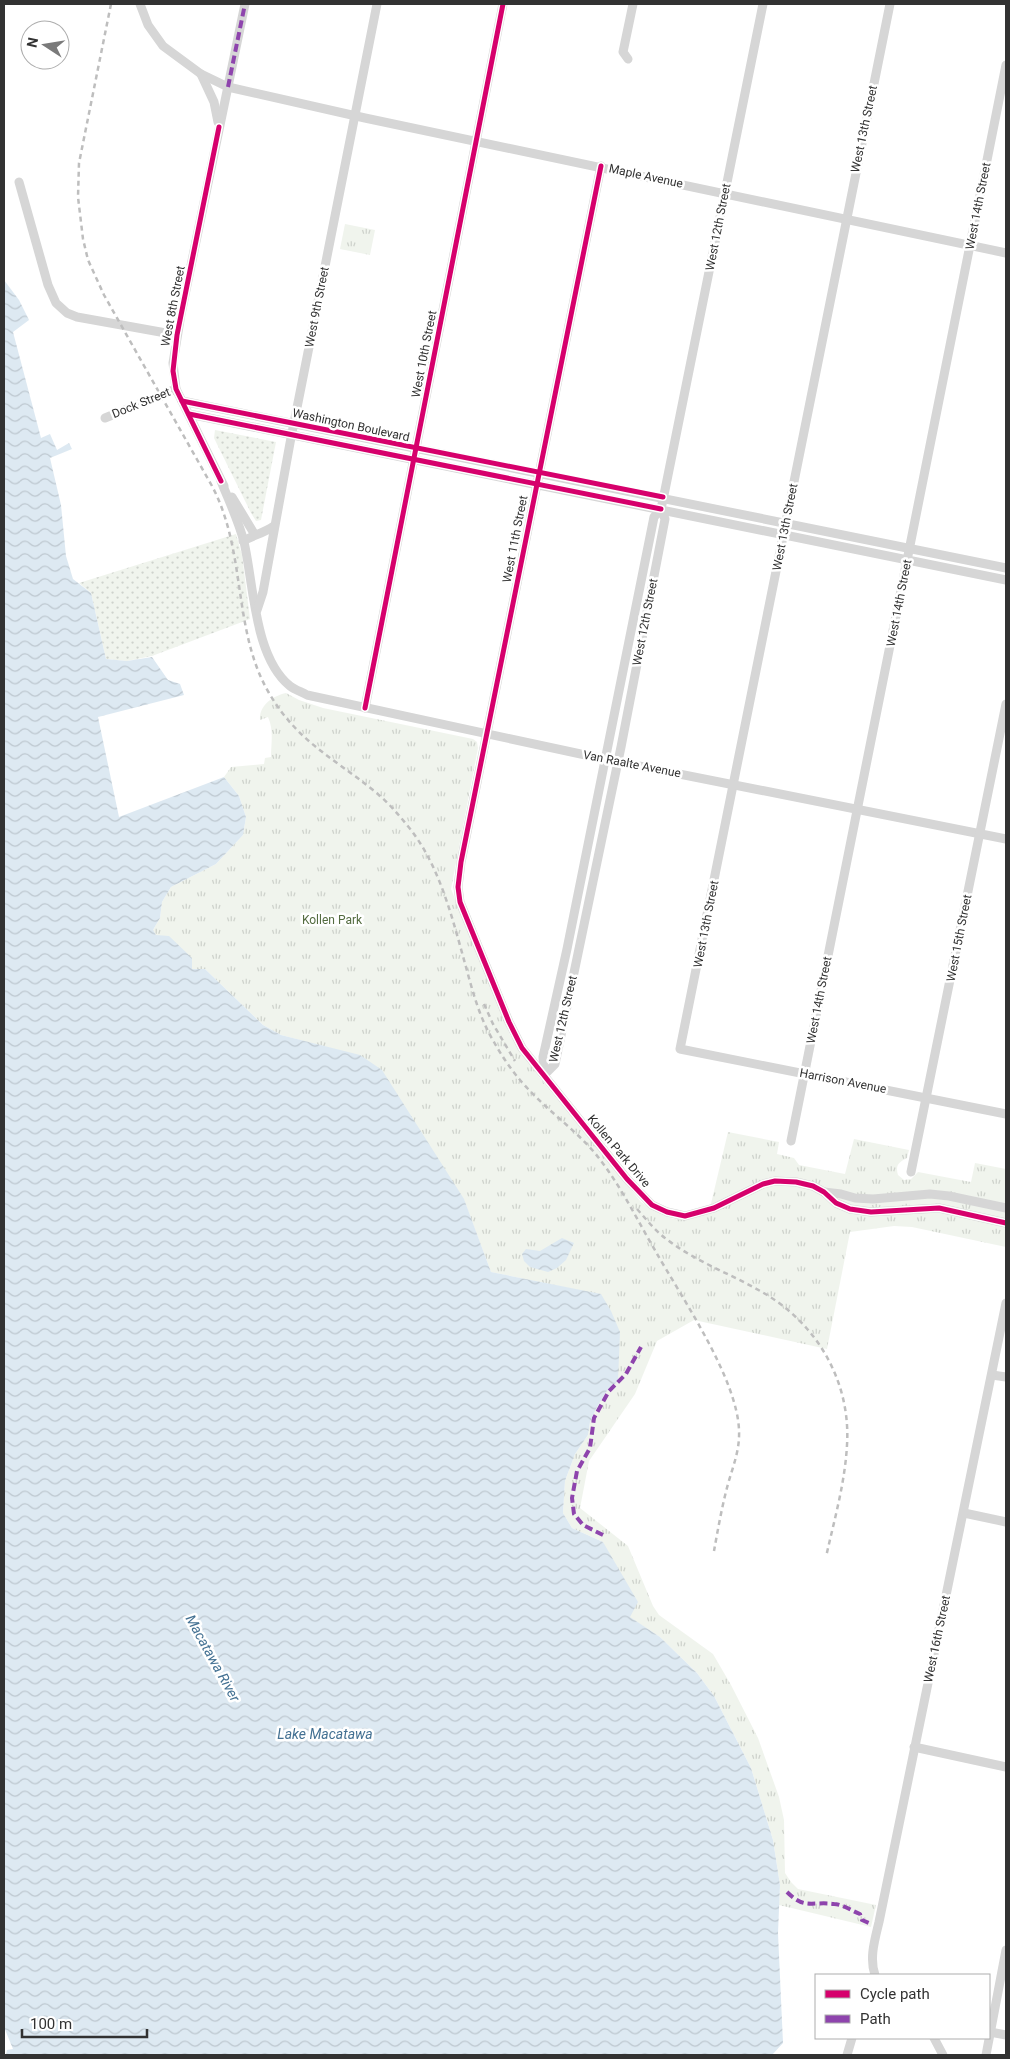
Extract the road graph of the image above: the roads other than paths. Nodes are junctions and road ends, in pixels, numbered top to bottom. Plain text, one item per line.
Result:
1 (140, 4) edge
2 (245, 4) edge
3 (377, 4) edge
4 (503, 4) edge
5 (633, 4) edge
6 (763, 4) edge
7 (890, 4) edge
8 (628, 60) dead end
9 (1006, 65) edge
10 (200, 74) junction
11 (228, 87) junction
12 (355, 115) junction
13 (219, 127) junction
14 (475, 140) junction
15 (601, 166) junction
16 (19, 182) dead end
17 (726, 193) junction
18 (846, 220) junction
19 (970, 245) junction
20 (1006, 252) edge
21 (177, 335) junction
22 (176, 389) junction
23 (182, 401) junction
24 (188, 414) junction
25 (105, 418) dead end
26 (294, 424) junction
27 (291, 434) junction
28 (416, 449) junction
29 (414, 459) junction
30 (538, 474) junction
31 (221, 481) junction
32 (536, 484) junction
33 (663, 498) junction
34 (661, 509) junction
35 (786, 523) junction
36 (274, 526) junction
37 (783, 534) junction
38 (255, 535) junction
39 (243, 542) junction
40 (910, 548) junction
41 (907, 560) junction
42 (1006, 568) edge
43 (1006, 580) edge
44 (256, 611) junction
45 (1006, 704) edge
46 (365, 708) junction
47 (486, 734) junction
48 (604, 759) junction
49 (618, 762) junction
50 (734, 784) junction
51 (857, 809) junction
52 (980, 834) junction
53 (1006, 839) edge
54 (458, 887) joint
55 (680, 1049) joint
56 (805, 1073) junction
57 (544, 1075) junction
58 (927, 1097) junction
59 (1006, 1114) edge
60 (791, 1141) dead end
61 (911, 1172) dead end
62 (824, 1192) junction
63 (1006, 1208) edge
64 (1006, 1223) edge
65 (1006, 1303) edge
66 (992, 1374) junction
67 (1006, 1377) edge
68 (964, 1513) junction
69 (1006, 1522) edge
70 (914, 1747) junction
71 (1006, 1767) edge
72 (1006, 1950) edge
73 (875, 1974) edge
74 (990, 2032) joint
75 (1006, 2035) edge
76 (852, 2039) edge
77 (935, 2039) edge
78 (989, 2039) edge
79 (847, 2055) edge
80 (943, 2055) edge
81 (986, 2055) edge

1 - 10 street
2 - 11 street, West 8th Street
3 - 12 street, West 9th Street
4 - 14 street, West 10th Street
5 - 8 street
6 - 17 street, West 12th Street
7 - 18 street, West 13th Street
9 - 19 street, West 14th Street
10 - 11 street, Maple Avenue
10 - 13 street
11 - 12 street, Maple Avenue
11 - 13 street, West 8th Street
12 - 14 street, Maple Avenue
12 - 26 street, West 9th Street
13 - 21 street, West 8th Street
14 - 15 street, Maple Avenue
14 - 28 street, West 10th Street
15 - 17 street, Maple Avenue
15 - 30 street, West 11th Street
16 - 21 street
17 - 18 street, Maple Avenue
17 - 33 street, West 12th Street
18 - 19 street, Maple Avenue
18 - 35 street, West 13th Street
19 - 20 street, Maple Avenue
19 - 40 street, West 14th Street
21 - 22 street, West 8th Street
22 - 23 street, West 8th Street
22 - 25 street, Dock Street
23 - 24 street, West 8th Street
23 - 26 street, Washington Boulevard
24 - 27 street, Washington Boulevard
24 - 31 street, West 8th Street
26 - 27 street, West 9th Street
26 - 28 street, Washington Boulevard
27 - 29 street, Washington Boulevard
27 - 36 street, West 9th Street
28 - 29 street, West 10th Street
28 - 30 street, Washington Boulevard
29 - 32 street, Washington Boulevard
29 - 46 street, West 10th Street
30 - 32 street, West 11th Street
30 - 33 street, Washington Boulevard
31 - 38 street, West 8th Street
31 - 39 street, West 8th Street
32 - 34 street, Washington Boulevard
32 - 47 street, West 11th Street
33 - 34 street, West 12th Street
33 - 35 street, Washington Boulevard
34 - 37 street, Washington Boulevard
34 - 48 street, West 12th Street
34 - 49 street, West 12th Street
35 - 37 street, West 13th Street
35 - 40 street, Washington Boulevard
36 - 38 street
36 - 44 street, West 9th Street
37 - 41 street, Washington Boulevard
37 - 50 street, West 13th Street
38 - 39 street
39 - 44 street, West 8th Street
40 - 41 street, West 14th Street
40 - 42 street, Washington Boulevard
41 - 43 street, Washington Boulevard
41 - 51 street, West 14th Street
44 - 46 street, Van Raalte Avenue
45 - 52 street, West 15th Street
46 - 47 street, Van Raalte Avenue
47 - 48 street, Van Raalte Avenue
47 - 54 street, West 11th Street
48 - 49 street, Van Raalte Avenue
48 - 57 street, West 12th Street
49 - 50 street, Van Raalte Avenue
49 - 57 street, West 12th Street
50 - 51 street, Van Raalte Avenue
50 - 55 street, West 13th Street
51 - 52 street, Van Raalte Avenue
51 - 56 street, West 14th Street
52 - 53 street, Van Raalte Avenue
52 - 58 street, West 15th Street
54 - 57 street, Kollen Park Drive
55 - 56 street, Harrison Avenue
56 - 58 street, Harrison Avenue
56 - 60 street, West 14th Street
57 - 62 street, Kollen Park Drive
58 - 59 street, Harrison Avenue
58 - 61 street, West 15th Street
62 - 63 street, Kollen Park Drive
62 - 64 street, Kollen Park Drive
65 - 66 street, West 16th Street
66 - 67 street
66 - 68 street, West 16th Street
68 - 69 street
68 - 70 street, West 16th Street
70 - 71 street
70 - 73 street, West 16th Street
72 - 74 street
74 - 75 street
76 - 79 street
77 - 80 street
78 - 81 street

